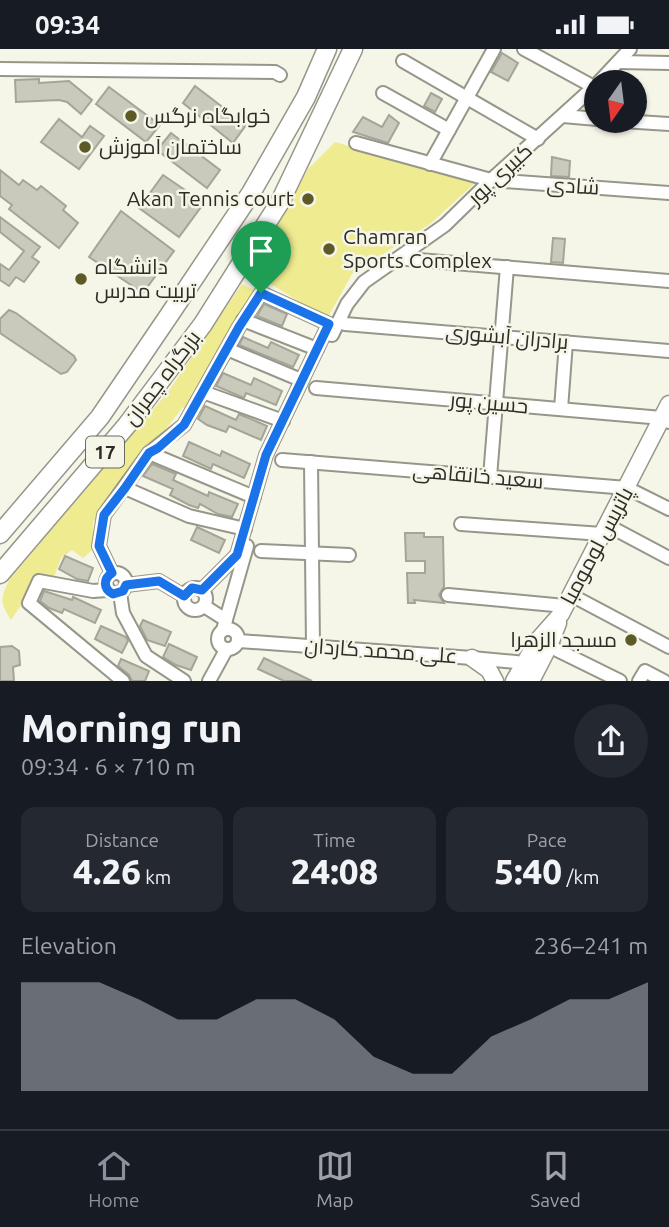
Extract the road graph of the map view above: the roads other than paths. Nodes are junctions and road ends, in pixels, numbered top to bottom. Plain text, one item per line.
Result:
1 (327, 49) edge
2 (353, 49) edge
3 (494, 49) edge
4 (524, 49) edge
5 (630, 49) edge
6 (404, 61) dead end
7 (618, 62) junction
8 (669, 63) edge
9 (0, 69) edge
10 (610, 70) edge
11 (280, 75) dead end
12 (584, 79) edge
13 (383, 93) dead end
14 (584, 96) edge
15 (467, 98) junction
16 (562, 116) junction
17 (584, 118) edge
18 (648, 123) edge
19 (669, 124) edge
20 (449, 130) junction
21 (538, 139) junction
22 (356, 143) dead end
23 (430, 164) junction
24 (491, 180) junction
25 (669, 193) edge
26 (407, 259) dead end
27 (507, 267) junction
28 (669, 281) edge
29 (243, 320) junction
30 (345, 324) dead end
31 (502, 337) junction
32 (566, 342) junction
33 (226, 349) junction
34 (317, 349) junction
35 (669, 351) edge
36 (301, 380) junction
37 (316, 388) dead end
38 (203, 392) junction
39 (496, 404) junction
40 (561, 409) junction
41 (667, 415) edge
42 (283, 421) junction
43 (149, 453) junction
44 (282, 460) dead end
45 (311, 462) junction
46 (490, 477) junction
47 (125, 488) junction
48 (627, 488) junction
49 (254, 498) junction
50 (669, 509) edge
51 (461, 524) dead end
52 (245, 529) junction
53 (605, 530) junction
54 (0, 534) edge
55 (261, 551) dead end
56 (312, 554) junction
57 (349, 555) dead end
58 (669, 558) edge
59 (0, 574) edge
60 (118, 589) junction
61 (202, 590) junction
62 (448, 595) dead end
63 (184, 596) junction
64 (566, 605) junction
65 (204, 606) junction
66 (225, 625) junction
67 (239, 641) junction
68 (313, 646) junction
69 (549, 646) junction
70 (669, 647) edge
71 (226, 650) junction
72 (472, 658) junction
73 (530, 672) edge
74 (123, 681) edge
75 (184, 681) edge
76 (209, 681) edge
77 (495, 681) edge
78 (514, 681) edge
79 (620, 681) edge

1 - 54 highway, بزرگراه چمران / 17
2 - 59 highway, بزرگراه چمران / 17
3 - 15 street
4 - 12 street
5 - 7 street, کبیری پور
6 - 15 street
7 - 8 street
7 - 10 street, کبیری پور
9 - 11 street
13 - 20 street
14 - 16 street, کبیری پور
15 - 20 street
15 - 21 street
16 - 17 street
16 - 21 street, کبیری پور
18 - 19 street
20 - 23 street
21 - 24 street, کبیری پور
22 - 23 street, شادی
23 - 24 street, شادی
24 - 25 street, شادی
24 - 66 street, کبیری پور
26 - 27 street
27 - 28 street
27 - 31 street
29 - 33 street
29 - 34 street
29 - 34 street
30 - 31 street, برادران آبشوری
31 - 32 street, برادران آبشوری
31 - 39 street
32 - 35 street, برادران آبشوری
32 - 40 street
33 - 36 street
33 - 38 street
34 - 36 street
36 - 42 street
37 - 39 street, حسین پور
38 - 42 street
38 - 43 street
39 - 40 street, حسین پور
39 - 46 street
40 - 41 street, حسین پور
41 - 48 main road, پاتریس لومومبا
42 - 49 street
43 - 47 street
43 - 49 street
44 - 45 street, سعید خانقاهی
45 - 46 street, سعید خانقاهی
45 - 56 street
46 - 48 street, سعید خانقاهی
47 - 52 street
47 - 60 street
48 - 50 street, سعید خانقاهی
48 - 53 main road, پاتریس لومومبا
49 - 52 street
51 - 53 street
52 - 61 street
53 - 58 street
53 - 64 main road, پاتریس لومومبا
55 - 56 street
56 - 57 street
56 - 68 street
60 - 63 street
60 - 74 street
60 - 75 street
61 - 63 street
61 - 65 street
62 - 64 street
63 - 65 street
64 - 69 main road
64 - 70 street
64 - 73 main road, پاتریس لومومبا
65 - 66 street
66 - 67 street
66 - 71 street
67 - 68 street, علی محمد کاردان
67 - 71 street
68 - 72 street, علی محمد کاردان
69 - 73 main road
69 - 79 street
71 - 76 street
72 - 73 street, علی محمد کاردان
72 - 77 main road
73 - 78 main road, پاتریس لومومبا

